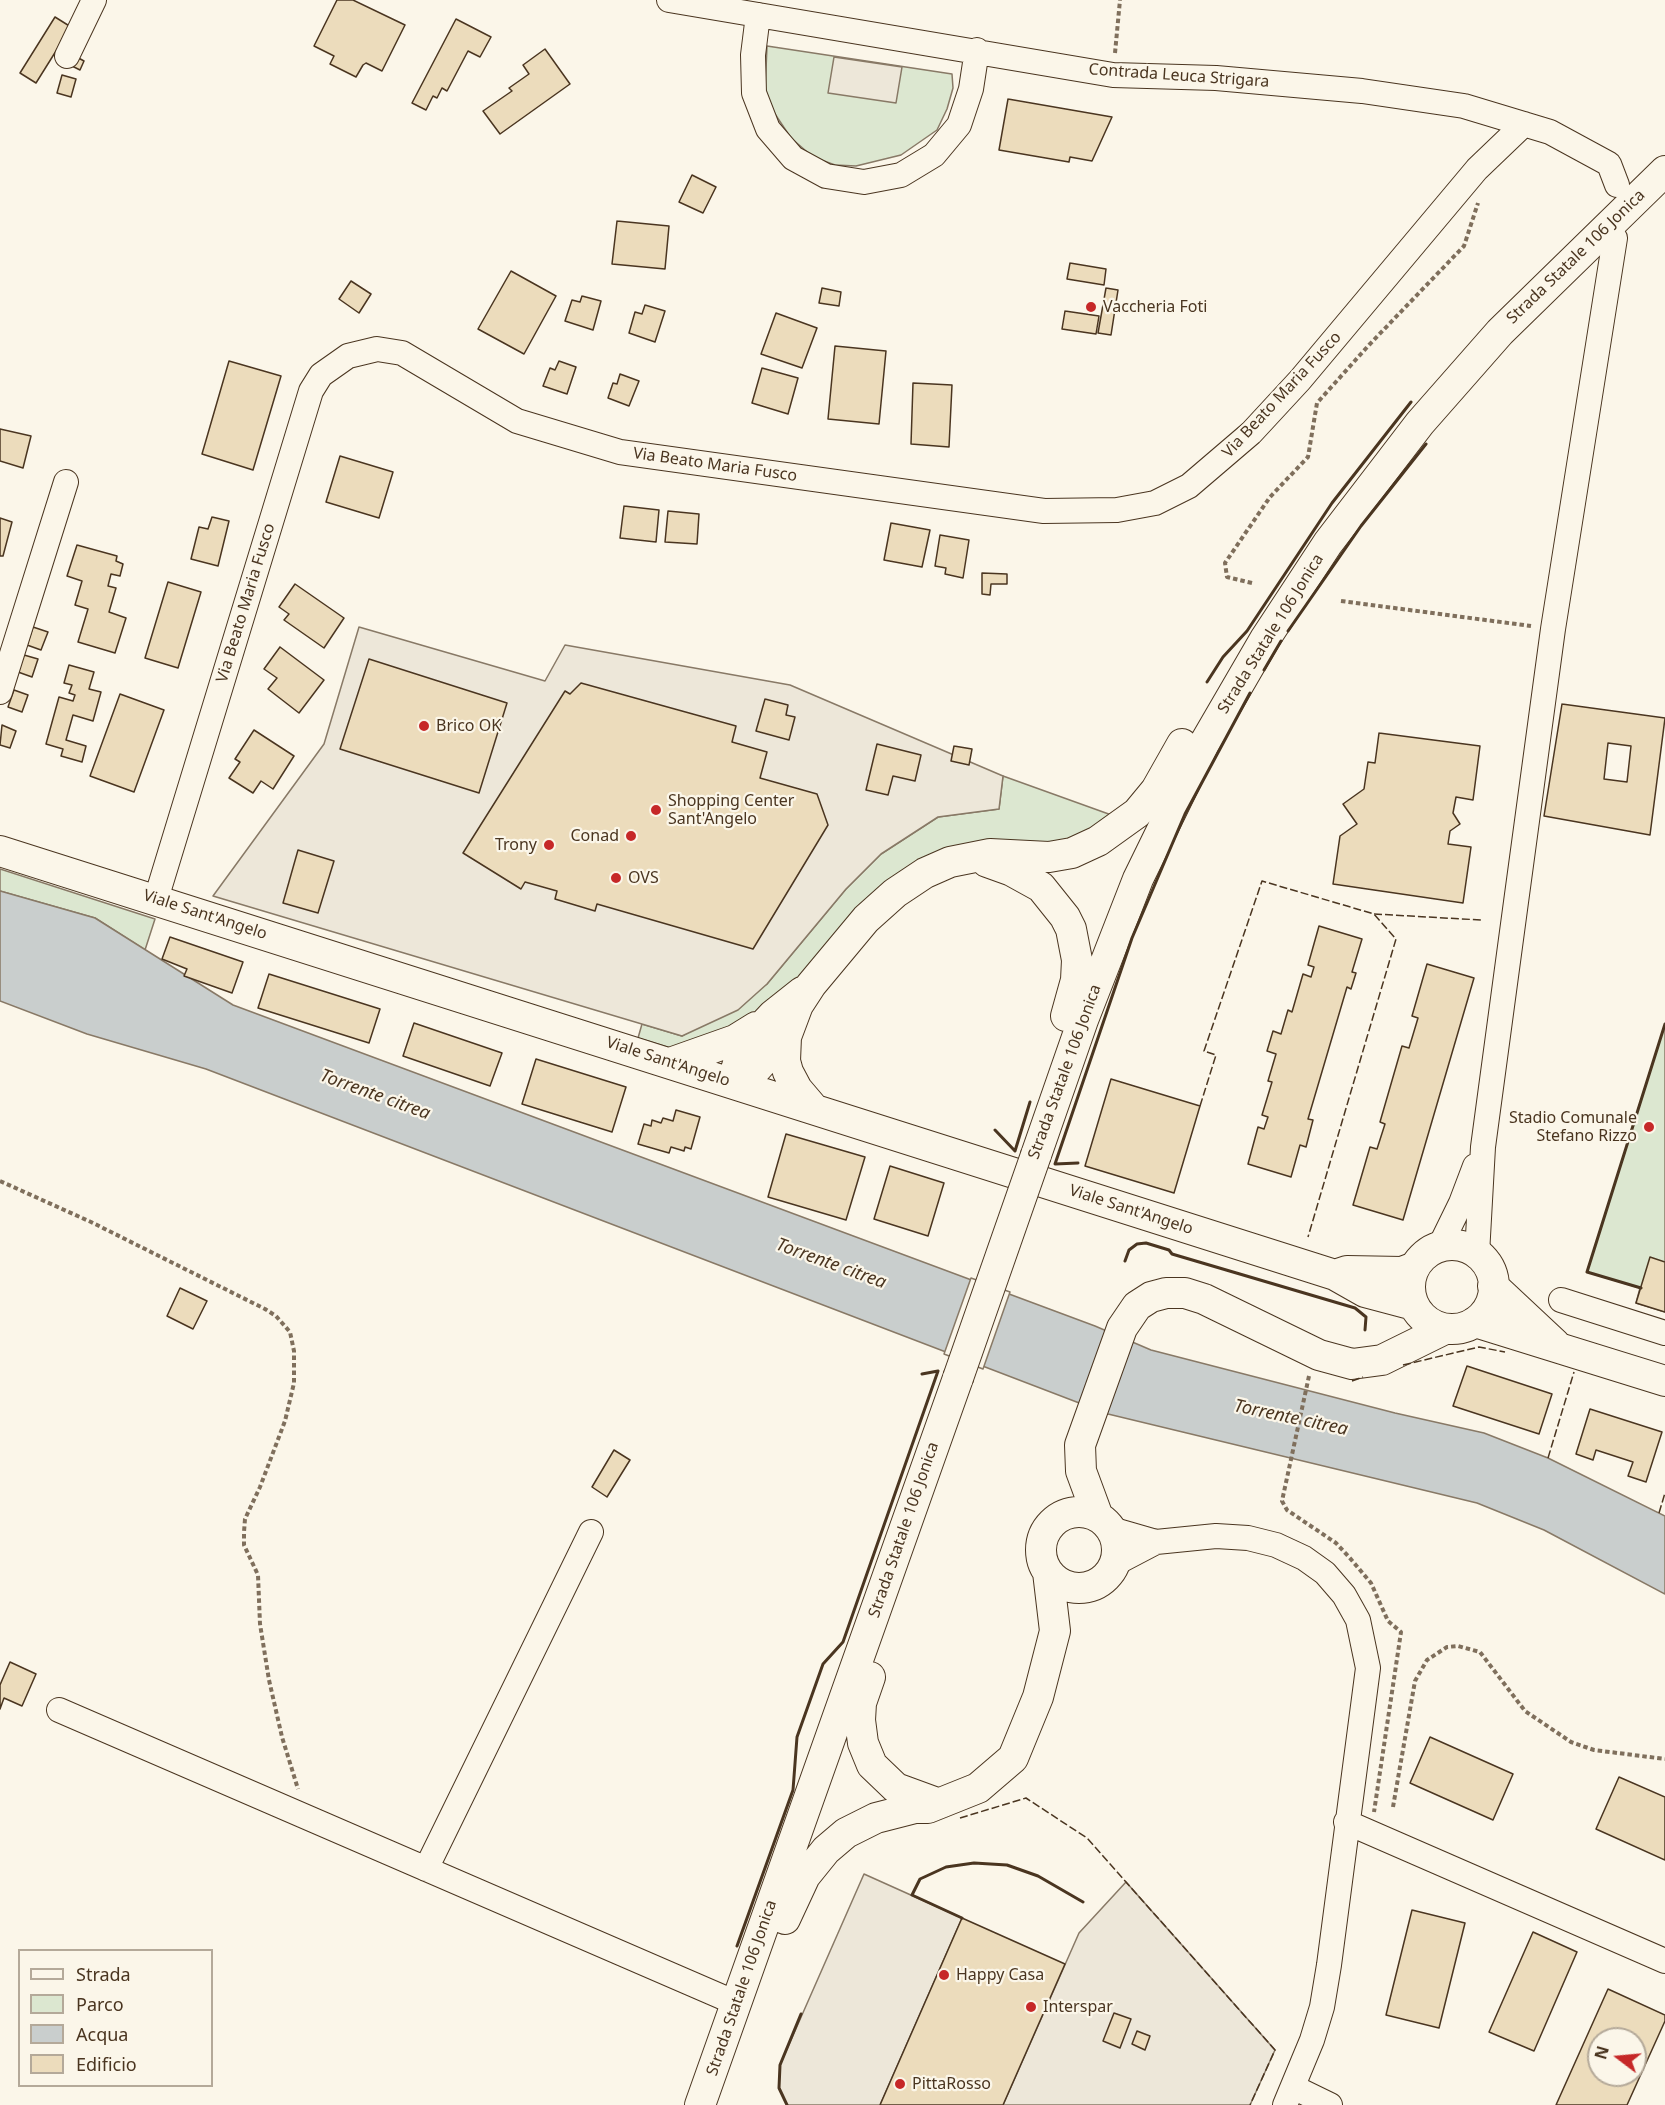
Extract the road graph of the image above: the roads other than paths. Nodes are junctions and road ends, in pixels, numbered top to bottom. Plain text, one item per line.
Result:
1 (94, 0) edge
2 (669, 0) edge
3 (758, 15) junction
4 (977, 50) junction
5 (67, 57) dead end
6 (1524, 124) junction
7 (1665, 171) edge
8 (1613, 175) dead end
9 (1615, 238) dead end
10 (66, 482) dead end
11 (1265, 639) junction
12 (0, 692) edge
13 (0, 850) edge
14 (978, 857) junction
15 (156, 899) junction
16 (785, 1022) junction
17 (670, 1063) junction
18 (736, 1084) junction
19 (814, 1109) junction
20 (1040, 1143) junction
21 (1483, 1147) junction
22 (1439, 1248) junction
23 (1477, 1254) junction
24 (1415, 1267) junction
25 (1335, 1275) junction
26 (1493, 1286) junction
27 (1561, 1300) dead end
28 (1415, 1307) junction
29 (1475, 1322) junction
30 (1445, 1329) junction
31 (1665, 1333) edge
32 (1557, 1346) junction
33 (1382, 1360) junction
34 (1665, 1381) edge
35 (1078, 1454) junction
36 (918, 1491) junction
37 (1058, 1518) junction
38 (1105, 1523) junction
39 (591, 1532) dead end
40 (1156, 1542) junction
41 (1114, 1564) junction
42 (1048, 1572) junction
43 (1088, 1586) junction
44 (1055, 1631) junction
45 (59, 1710) dead end
46 (937, 1803) junction
47 (1346, 1822) junction
48 (426, 1869) junction
49 (1665, 1962) edge
50 (736, 2003) junction
51 (1289, 2096) edge
52 (703, 2097) edge
53 (1330, 2105) edge

1 - 5 street
2 - 3 street, Contrada Leuca Strigara
3 - 4 street, Contrada Leuca Strigara
3 - 4 street
4 - 6 street, Contrada Leuca Strigara
6 - 8 street, Contrada Leuca Strigara
6 - 15 street, Via Beato Maria Fusco
7 - 11 main road, Strada Statale 106 Jonica
9 - 21 street
10 - 12 street
11 - 14 main road
11 - 20 main road, Strada Statale 106 Jonica
13 - 15 main road, Viale Sant'Angelo
14 - 16 main road
14 - 20 main road
15 - 17 main road, Viale Sant'Angelo
16 - 17 main road
16 - 18 main road
16 - 19 main road
17 - 18 main road, Viale Sant'Angelo
18 - 19 main road, Viale Sant'Angelo
19 - 25 main road, Viale Sant'Angelo
20 - 36 main road, Strada Statale 106 Jonica, bridge
21 - 22 street
21 - 23 street
22 - 23 main road
22 - 24 main road
23 - 26 main road
24 - 25 main road, Viale Sant'Angelo
24 - 28 main road
25 - 28 main road, Viale Sant'Angelo
26 - 29 main road
26 - 32 main road
27 - 31 street
28 - 30 main road
28 - 33 main road
29 - 30 main road
29 - 32 main road
30 - 33 main road
32 - 34 main road
33 - 35 main road
35 - 37 main road
35 - 38 main road
36 - 46 main road
36 - 50 main road, Strada Statale 106 Jonica
37 - 38 main road
37 - 42 main road
38 - 40 street
38 - 41 main road
39 - 48 street
40 - 41 street
40 - 47 street
41 - 43 main road
42 - 43 main road
42 - 44 main road
43 - 44 main road
44 - 46 main road
45 - 48 street
46 - 52 main road
47 - 49 street
47 - 51 street
48 - 50 street
50 - 52 main road, Strada Statale 106 Jonica
51 - 53 street

